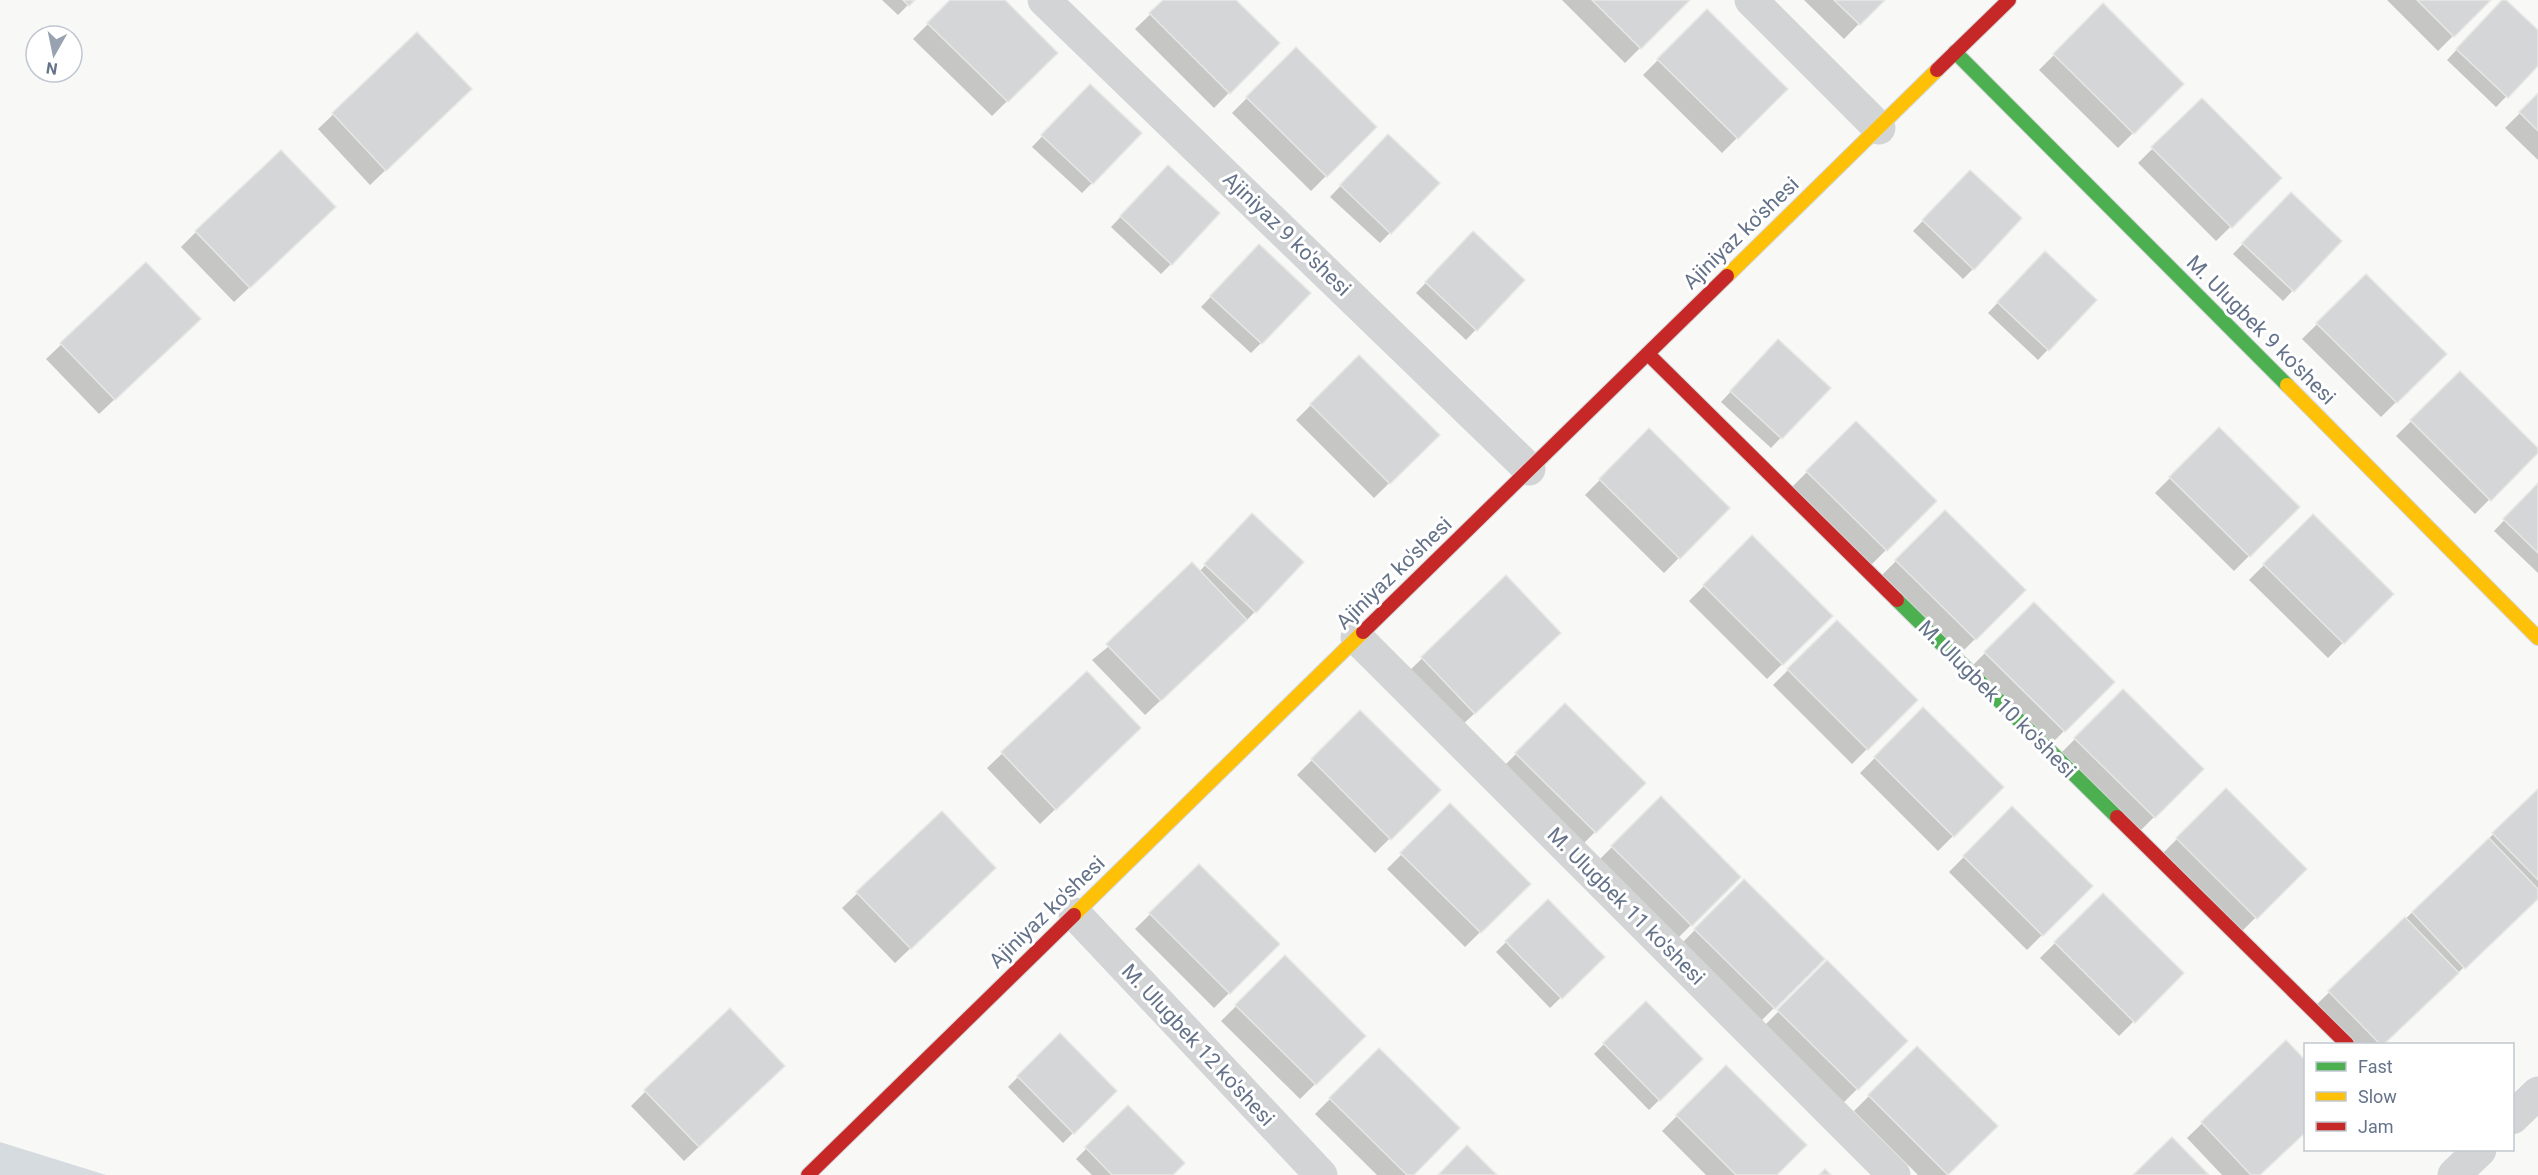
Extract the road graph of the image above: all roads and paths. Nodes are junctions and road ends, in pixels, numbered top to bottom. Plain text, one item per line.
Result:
1 (1044, 0) edge
2 (1751, 0) edge
3 (2009, 0) edge
4 (1955, 52) junction
5 (1879, 128) junction
6 (1648, 354) junction
7 (1529, 469) junction
8 (1358, 638) junction
9 (2538, 638) edge
10 (1075, 914) junction
11 (2346, 1043) edge
12 (2538, 1093) edge
13 (2514, 1116) edge
14 (808, 1175) edge
15 (1321, 1175) edge
16 (1894, 1175) edge

1 - 7 street, Ajiniyaz 9 ko'shesi
2 - 5 street
3 - 4 street, Ajiniyaz ko'shesi
4 - 5 street, Ajiniyaz ko'shesi
4 - 9 street, M. Ulugbek 9 ko'shesi
5 - 6 street, Ajiniyaz ko'shesi
6 - 7 street, Ajiniyaz ko'shesi
6 - 11 street, M. Ulugbek 10 ko'shesi
7 - 8 street, Ajiniyaz ko'shesi
8 - 10 street, Ajiniyaz ko'shesi
8 - 16 street, M. Ulugbek 11 ko'shesi
10 - 14 street, Ajiniyaz ko'shesi
10 - 15 street, M. Ulugbek 12 ko'shesi
12 - 13 street

